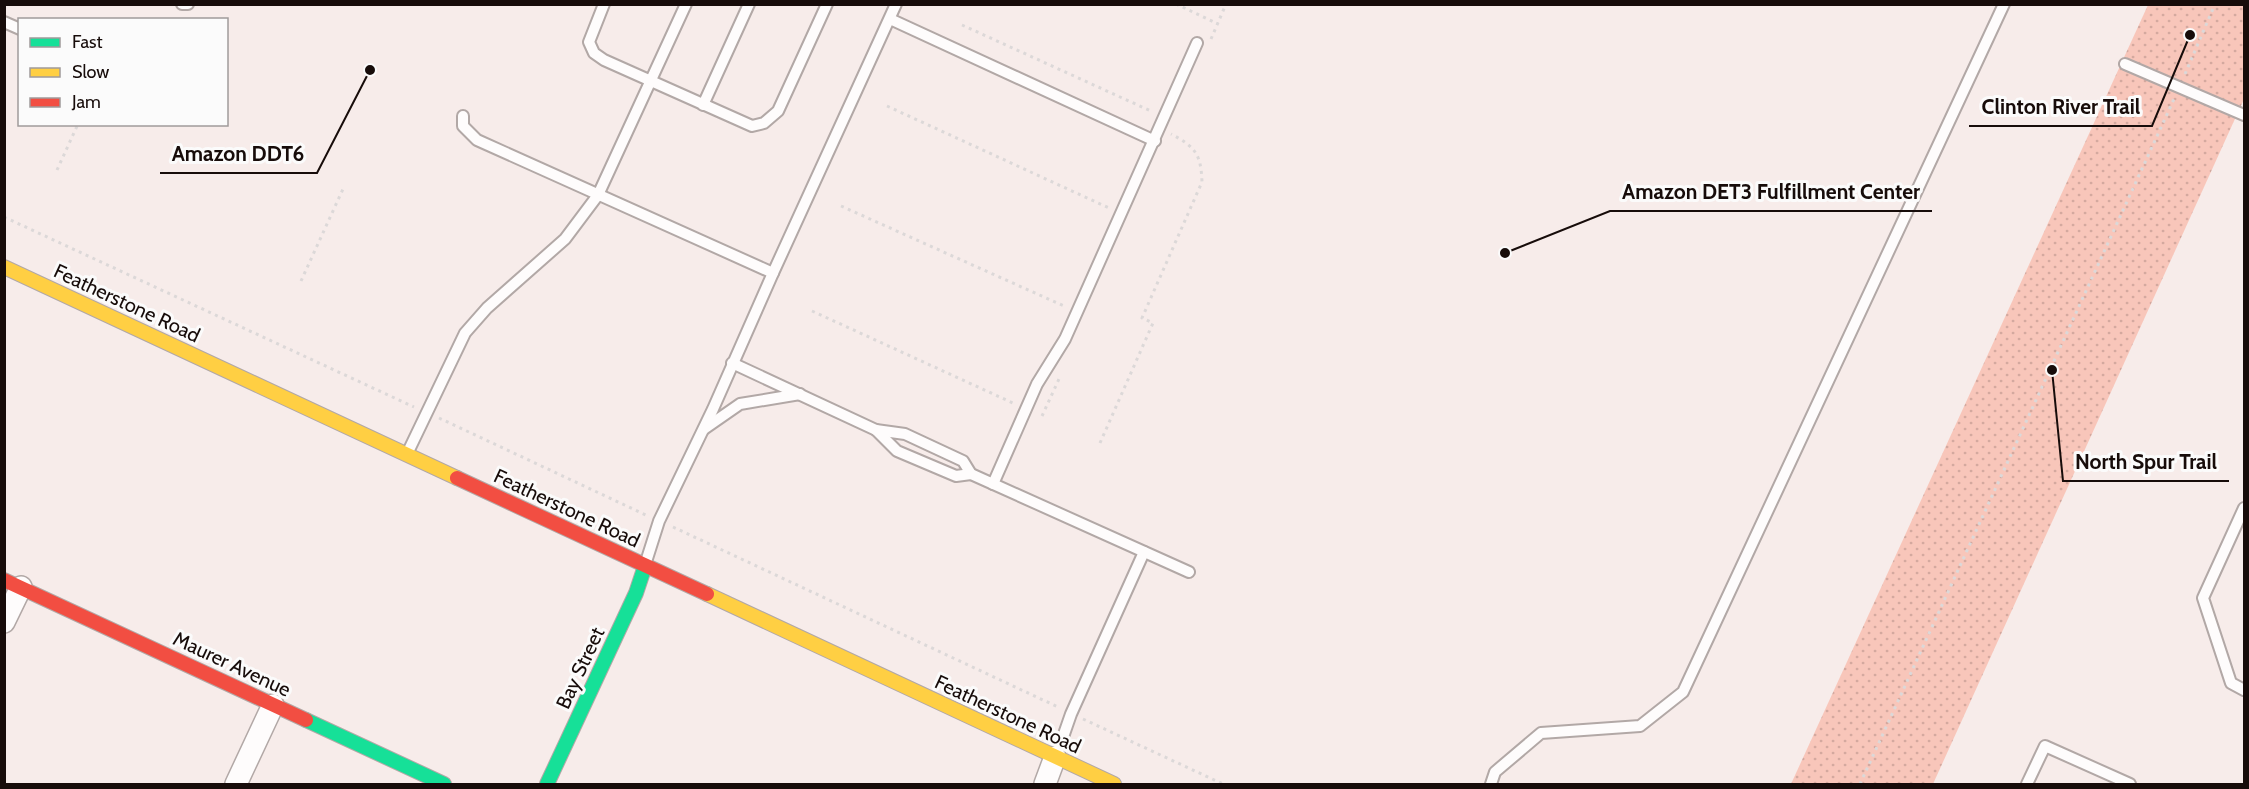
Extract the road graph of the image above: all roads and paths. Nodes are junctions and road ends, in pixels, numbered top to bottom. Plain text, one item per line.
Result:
1 (182, 4) edge
2 (188, 4) edge
3 (604, 4) edge
4 (686, 4) edge
5 (749, 4) edge
6 (827, 4) edge
7 (896, 4) edge
8 (1176, 4) edge
9 (2004, 4) edge
10 (2216, 4) edge
11 (890, 19) junction
12 (4, 22) edge
13 (1218, 24) dead end
14 (962, 25) dead end
15 (18, 28) edge
16 (1197, 43) dead end
17 (2125, 64) dead end
18 (651, 82) junction
19 (2178, 89) junction
20 (703, 105) junction
21 (887, 106) dead end
22 (2244, 115) edge
23 (463, 116) dead end
24 (1165, 118) junction
25 (77, 126) edge
26 (1171, 134) dead end
27 (1155, 141) junction
28 (57, 170) dead end
29 (343, 189) dead end
30 (598, 195) junction
31 (841, 206) dead end
32 (1122, 214) junction
33 (4, 217) edge
34 (4, 267) edge
35 (773, 273) junction
36 (301, 281) dead end
37 (812, 311) dead end
38 (1077, 312) junction
39 (732, 363) junction
40 (800, 394) junction
41 (411, 405) dead end
42 (1017, 405) dead end
43 (442, 420) dead end
44 (701, 430) junction
45 (876, 430) junction
46 (1100, 443) dead end
47 (407, 454) junction
48 (971, 474) junction
49 (993, 484) junction
50 (623, 504) dead end
51 (2244, 508) edge
52 (695, 538) dead end
53 (1144, 552) junction
54 (645, 566) junction
55 (1189, 572) dead end
56 (13, 584) edge
57 (4, 622) edge
58 (2244, 690) edge
59 (273, 705) junction
60 (1055, 706) dead end
61 (1089, 722) dead end
62 (1055, 758) junction
63 (236, 784) edge
64 (444, 784) edge
65 (547, 784) edge
66 (1045, 784) edge
67 (1114, 784) edge
68 (1223, 784) edge
69 (1491, 784) edge
70 (1860, 784) edge
71 (2027, 784) edge
72 (2130, 784) edge

1 - 2 lane
3 - 18 lane
4 - 18 lane
5 - 20 lane
6 - 20 lane
7 - 11 lane
8 - 13 path
9 - 69 lane
10 - 19 path
11 - 27 lane
11 - 35 lane
12 - 15 lane
14 - 24 path
16 - 24 lane
17 - 19 lane
18 - 20 lane
18 - 30 lane
19 - 22 lane
19 - 70 path
21 - 32 path
23 - 30 lane
24 - 27 lane
25 - 28 path
26 - 46 path
27 - 32 lane
29 - 36 path
30 - 35 lane
30 - 47 lane
31 - 38 path
32 - 38 lane
33 - 41 path
34 - 47 street, Featherstone Road
35 - 39 lane
37 - 42 path
38 - 49 lane
39 - 40 lane
39 - 44 lane
40 - 44 lane
40 - 45 lane
43 - 50 path
44 - 54 lane
45 - 48 lane
45 - 48 lane
47 - 54 street, Featherstone Road
48 - 49 lane
49 - 53 lane
51 - 58 lane
52 - 60 path
53 - 55 lane
53 - 62 lane
54 - 62 street, Featherstone Road
54 - 65 street, Bay Street
56 - 57 street
56 - 59 street, Maurer Avenue
59 - 63 street
59 - 64 street, Maurer Avenue
61 - 68 path
62 - 66 street
62 - 67 street, Featherstone Road
71 - 72 lane

